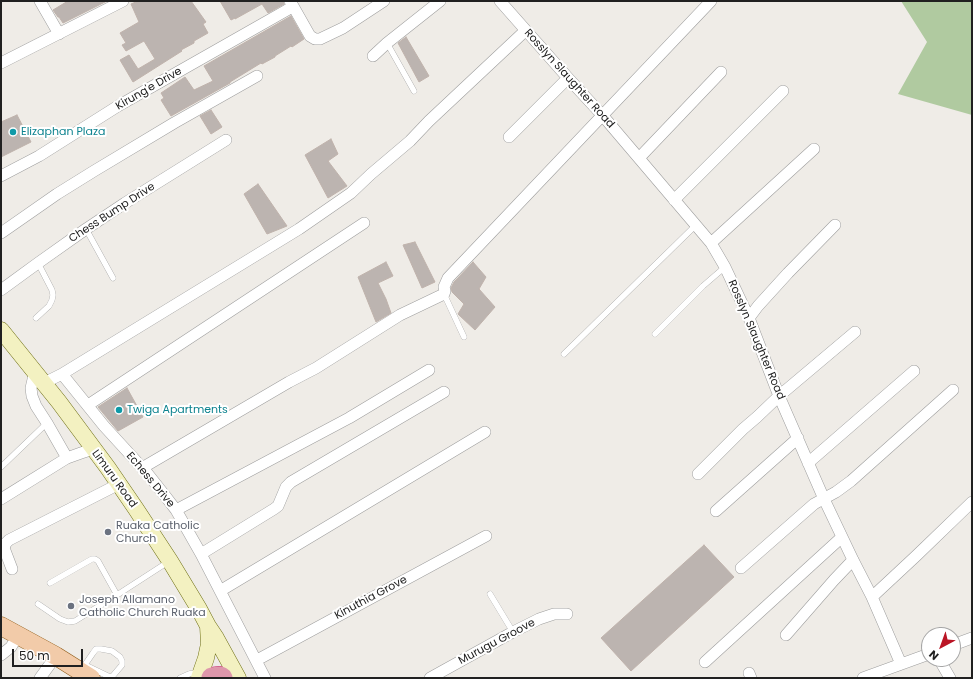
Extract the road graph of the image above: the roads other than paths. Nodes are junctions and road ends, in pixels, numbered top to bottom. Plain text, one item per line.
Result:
1 (40, 1) edge
2 (123, 1) edge
3 (384, 1) edge
4 (440, 1) edge
5 (500, 1) edge
6 (711, 1) edge
7 (292, 3) edge
8 (526, 31) junction
9 (59, 34) junction
10 (387, 43) junction
11 (373, 56) dead end
12 (1, 63) edge
13 (721, 72) dead end
14 (257, 76) dead end
15 (568, 78) junction
16 (414, 91) dead end
17 (783, 91) dead end
18 (603, 116) junction
19 (509, 137) dead end
20 (226, 140) dead end
21 (814, 149) dead end
22 (639, 158) junction
23 (1, 176) edge
24 (674, 200) junction
25 (364, 223) dead end
26 (696, 225) junction
27 (835, 225) dead end
28 (86, 229) junction
29 (1, 233) edge
30 (711, 243) junction
31 (38, 263) junction
32 (725, 267) junction
33 (113, 278) dead end
34 (1, 290) edge
35 (444, 294) junction
36 (36, 318) dead end
37 (749, 318) junction
38 (1, 330) edge
39 (855, 332) dead end
40 (655, 334) dead end
41 (464, 337) dead end
42 (564, 354) dead end
43 (429, 370) dead end
44 (914, 371) dead end
45 (62, 374) junction
46 (40, 377) junction
47 (953, 390) dead end
48 (444, 392) dead end
49 (778, 396) junction
50 (88, 405) junction
51 (47, 422) junction
52 (485, 432) dead end
53 (798, 438) junction
54 (94, 449) junction
55 (67, 458) junction
56 (808, 463) junction
57 (1, 467) edge
58 (142, 468) junction
59 (698, 474) dead end
60 (119, 484) junction
61 (1, 499) edge
62 (824, 499) junction
63 (972, 502) edge
64 (176, 510) junction
65 (716, 511) dead end
66 (486, 536) dead end
67 (842, 537) junction
68 (201, 554) junction
69 (853, 560) junction
70 (170, 561) junction
71 (742, 568) dead end
72 (12, 569) dead end
73 (50, 583) dead end
74 (220, 591) junction
75 (490, 594) dead end
76 (117, 595) junction
77 (872, 597) junction
78 (38, 604) dead end
79 (567, 614) dead end
80 (1, 626) edge
81 (208, 626) junction
82 (513, 632) junction
83 (786, 634) dead end
84 (18, 635) junction
85 (972, 638) edge
86 (961, 642) edge
87 (1, 655) edge
88 (56, 656) junction
89 (921, 657) edge
90 (257, 660) junction
91 (705, 662) dead end
92 (901, 664) junction
93 (944, 667) edge
94 (89, 673) edge
95 (204, 676) edge
96 (40, 678) edge
97 (112, 678) edge
98 (180, 678) edge
99 (222, 678) edge
100 (238, 678) edge
101 (265, 678) edge
102 (430, 678) edge
103 (863, 678) edge
104 (950, 678) edge

1 - 9 street
2 - 9 street
3 - 7 street
4 - 10 street
5 - 8 street, Rosslyn Slaughter Road
6 - 18 street
7 - 23 street, Kirung'e Drive
8 - 15 street, Rosslyn Slaughter Road
8 - 45 street
9 - 12 street
10 - 11 street
10 - 16 lane
13 - 22 street
14 - 29 street
15 - 18 street, Rosslyn Slaughter Road
15 - 19 street
17 - 24 street
18 - 22 street, Rosslyn Slaughter Road
18 - 35 street
20 - 28 street, Chess Bump Drive
21 - 30 street
22 - 24 street, Rosslyn Slaughter Road
24 - 26 street, Rosslyn Slaughter Road
25 - 50 street
26 - 30 street, Rosslyn Slaughter Road
26 - 42 lane
27 - 37 street
28 - 31 street, Chess Bump Drive
28 - 33 lane
30 - 32 street, Rosslyn Slaughter Road
31 - 34 street, Chess Bump Drive
31 - 36 lane
32 - 37 street, Rosslyn Slaughter Road
32 - 40 lane
35 - 41 lane
35 - 58 street
37 - 49 street, Rosslyn Slaughter Road
38 - 46 main road, Limuru Road
39 - 49 street
43 - 64 street
44 - 56 street
45 - 46 street
45 - 50 street, Echess Drive
46 - 51 street
46 - 54 main road, Limuru Road
47 - 62 street
48 - 68 street
49 - 53 street, Rosslyn Slaughter Road
49 - 59 street
50 - 58 street, Echess Drive
51 - 55 street
51 - 57 lane
52 - 74 street
53 - 56 street, Rosslyn Slaughter Road
53 - 65 street
54 - 55 street
54 - 60 main road, Limuru Road
55 - 61 street
56 - 62 street, Rosslyn Slaughter Road
58 - 64 street, Echess Drive
60 - 70 main road, Limuru Road
60 - 72 street
62 - 67 street, Rosslyn Slaughter Road
62 - 71 street
63 - 77 street
64 - 68 street, Echess Drive
66 - 90 street, Kinuthia Grove
67 - 69 street, Rosslyn Slaughter Road
67 - 91 street
68 - 74 street, Echess Drive
69 - 77 street, Rosslyn Slaughter Road
69 - 83 street
70 - 76 lane
70 - 81 main road, Limuru Road
73 - 76 lane
74 - 90 street, Echess Drive
75 - 82 lane
76 - 78 lane
77 - 92 street, Rosslyn Slaughter Road
79 - 82 street, Murugu Groove
80 - 84 main road
81 - 95 main road
81 - 100 main road, Limuru Road
82 - 102 street, Murugu Groove
84 - 87 street
84 - 88 main road
85 - 86 street
88 - 94 main road
88 - 96 street
89 - 92 street
90 - 101 street, Echess Drive
92 - 103 street
93 - 104 street
94 - 97 lane
94 - 97 lane
95 - 98 lane
95 - 99 highway

